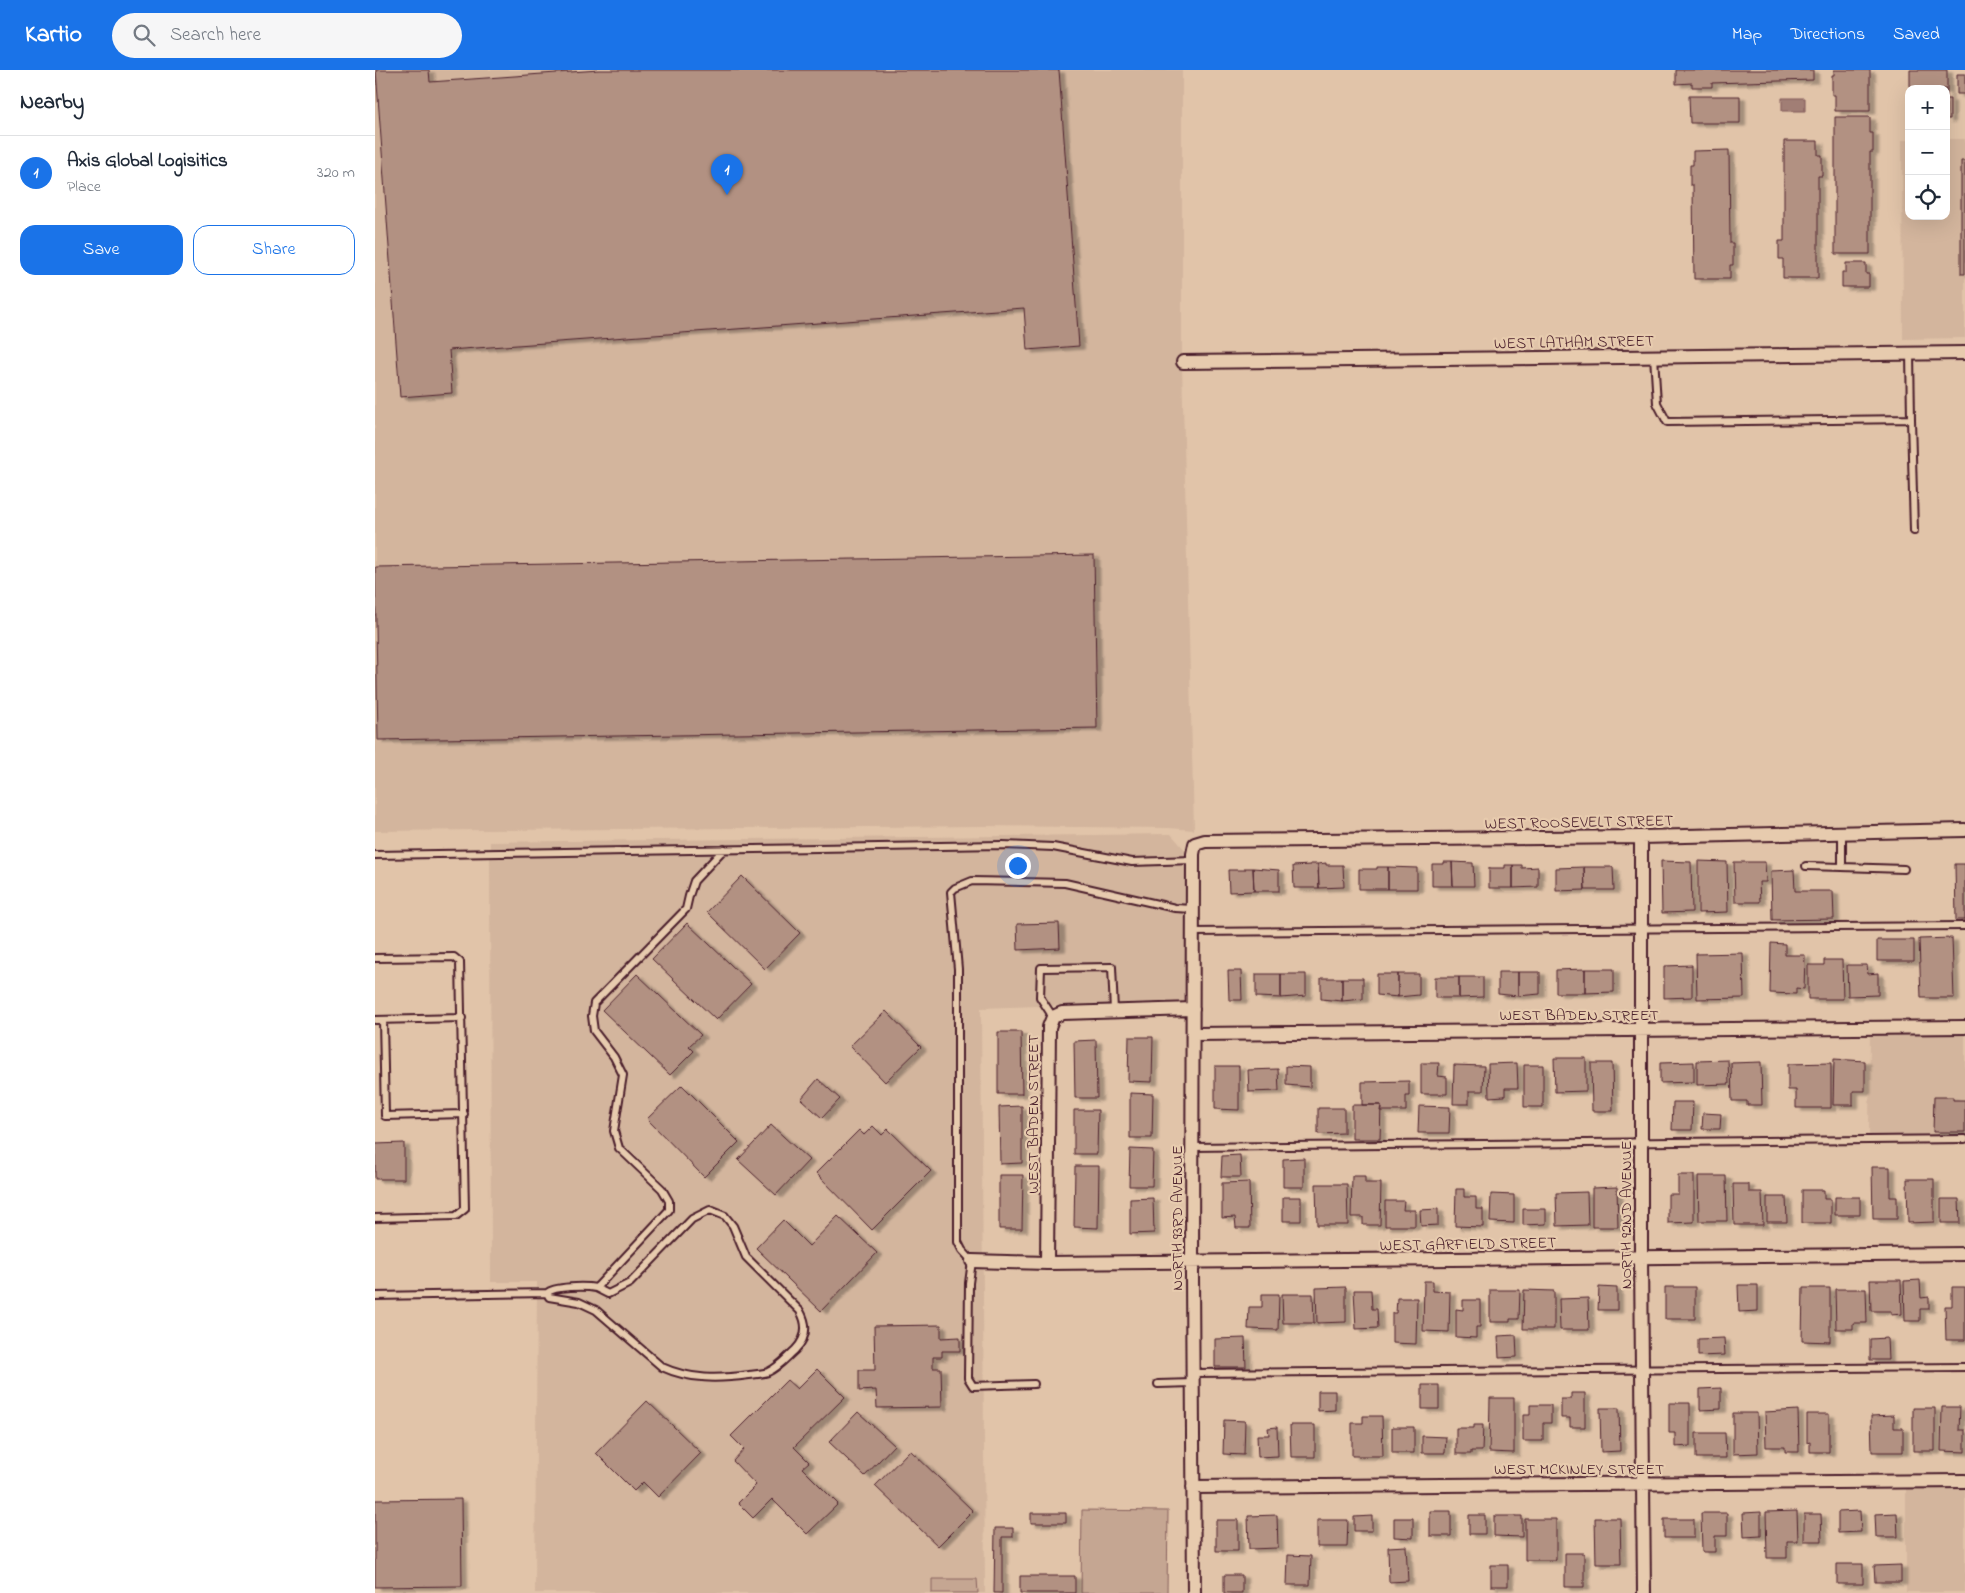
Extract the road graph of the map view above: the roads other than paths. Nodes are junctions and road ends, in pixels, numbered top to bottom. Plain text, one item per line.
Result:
1 (1965, 352) edge
2 (1910, 353) junction
3 (1654, 356) junction
4 (1183, 362) dead end
5 (1911, 419) junction
6 (1914, 531) dead end
7 (1965, 830) edge
8 (1842, 833) junction
9 (1641, 837) junction
10 (1195, 844) joint
11 (724, 849) junction
12 (375, 855) edge
13 (1193, 860) junction
14 (1806, 866) dead end
15 (1842, 867) junction
16 (1904, 869) dead end
17 (1193, 909) junction
18 (1965, 926) edge
19 (1641, 928) junction
20 (1193, 932) junction
21 (375, 958) edge
22 (1193, 1009) junction
23 (1114, 1011) junction
24 (1053, 1017) junction
25 (462, 1018) junction
26 (375, 1020) edge
27 (383, 1020) junction
28 (1965, 1027) edge
29 (1641, 1030) junction
30 (1193, 1034) junction
31 (464, 1114) junction
32 (1965, 1138) edge
33 (1641, 1143) junction
34 (1193, 1147) junction
35 (375, 1218) edge
36 (1965, 1254) edge
37 (1641, 1257) junction
38 (972, 1261) junction
39 (1192, 1262) junction
40 (1047, 1263) junction
41 (596, 1288) junction
42 (547, 1293) junction
43 (375, 1296) edge
44 (1965, 1367) edge
45 (1643, 1369) junction
46 (1193, 1378) junction
47 (1034, 1384) dead end
48 (1158, 1384) dead end
49 (1965, 1481) edge
50 (1644, 1484) junction
51 (1193, 1487) junction
52 (1194, 1593) edge
53 (1644, 1593) edge

1 - 2 street, WEST LATHAM STREET
2 - 3 street, WEST LATHAM STREET
2 - 5 lane
3 - 4 street, WEST LATHAM STREET
3 - 5 lane
5 - 6 lane
7 - 8 street, WEST ROOSEVELT STREET
8 - 9 street, WEST ROOSEVELT STREET
8 - 15 lane
9 - 10 street, WEST ROOSEVELT STREET
9 - 19 street, NORTH 92ND AVENUE
10 - 13 street, NORTH 93RD AVENUE
11 - 12 lane
11 - 13 lane
11 - 41 lane
13 - 17 street, NORTH 93RD AVENUE
14 - 15 lane
15 - 16 lane
17 - 20 street, NORTH 93RD AVENUE
17 - 38 lane
18 - 19 lane
19 - 20 lane
19 - 29 street, NORTH 92ND AVENUE
20 - 22 street, NORTH 93RD AVENUE
21 - 25 lane
22 - 23 street, WEST BADEN STREET
22 - 30 street, NORTH 93RD AVENUE
23 - 24 street, WEST BADEN STREET
23 - 24 lane
24 - 40 street, WEST BADEN STREET
25 - 27 lane
25 - 31 lane
26 - 27 lane
27 - 31 lane
28 - 29 street, WEST BADEN STREET
29 - 30 street, WEST BADEN STREET
29 - 33 street, NORTH 92ND AVENUE
30 - 34 street, NORTH 93RD AVENUE
31 - 35 lane
32 - 33 lane
33 - 34 lane
33 - 37 street, NORTH 92ND AVENUE
34 - 39 street, NORTH 93RD AVENUE
36 - 37 street, WEST GARFIELD STREET
37 - 39 street, WEST GARFIELD STREET
37 - 45 street, NORTH 92ND AVENUE
38 - 40 street, WEST GARFIELD STREET
38 - 47 lane
39 - 40 street, WEST GARFIELD STREET
39 - 46 street, NORTH 93RD AVENUE
41 - 42 lane
41 - 42 lane
42 - 43 lane
44 - 45 lane
45 - 46 lane
45 - 50 street, NORTH 92ND AVENUE
46 - 48 lane
46 - 51 street, NORTH 93RD AVENUE
49 - 50 street, WEST MCKINLEY STREET
50 - 51 street, WEST MCKINLEY STREET
50 - 53 street, NORTH 92ND AVENUE
51 - 52 street, NORTH 93RD AVENUE

